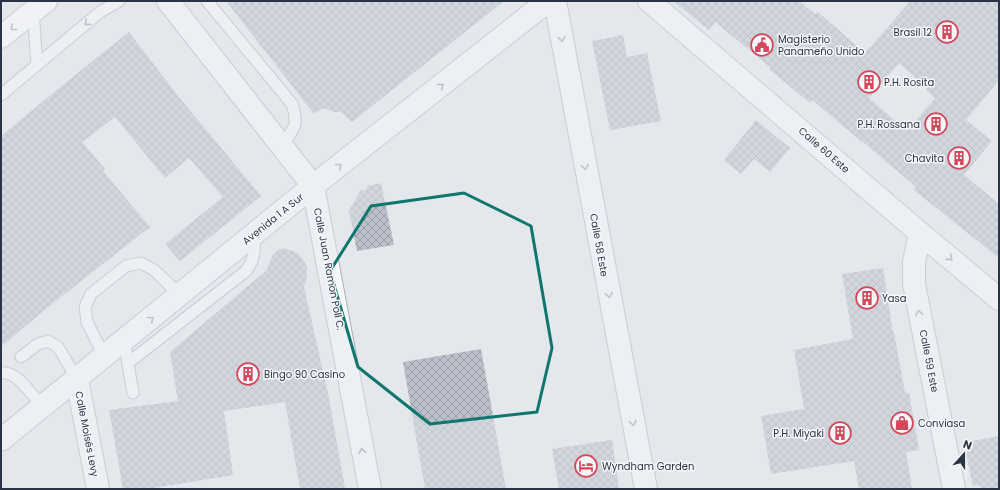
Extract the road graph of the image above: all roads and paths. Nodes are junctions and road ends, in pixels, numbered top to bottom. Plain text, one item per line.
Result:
1 (119, 1) edge
2 (168, 1) edge
3 (207, 1) edge
4 (548, 1) edge
5 (555, 1) edge
6 (649, 1) edge
7 (40, 6) edge
8 (1, 37) edge
9 (37, 65) junction
10 (1, 94) edge
11 (282, 146) junction
12 (313, 186) junction
13 (920, 233) junction
14 (254, 235) junction
15 (180, 295) junction
16 (999, 299) edge
17 (124, 340) junction
18 (104, 356) junction
19 (21, 357) dead end
20 (128, 363) junction
21 (1, 373) edge
22 (77, 378) junction
23 (133, 393) dead end
24 (42, 407) junction
25 (1, 440) edge
26 (98, 489) edge
27 (370, 489) edge
28 (646, 489) edge
29 (954, 489) edge

1 -> 9 lane
2 - 11 street, Calle Juan Ramon Poll C.
3 - 11 lane
12 -> 4 street, Avenida 1 A Sur
5 -> 28 street, Calle 58 Este
6 - 13 street, Calle 60 Este
7 -> 8 main road
7 - 9 lane
9 - 10 lane
11 - 12 street, Calle Juan Ramon Poll C.
12 - 14 street, Avenida 1 A Sur
27 -> 12 street, Calle Juan Ramon Poll C.
13 -> 16 street, Calle 60 Este
29 -> 13 street, Calle 59 Este
14 - 15 street, Avenida 1 A Sur
14 - 20 lane
17 -> 15 street, Avenida 1 A Sur
15 - 18 lane
17 - 18 street, Avenida 1 A Sur
17 - 20 lane
18 - 22 street, Avenida 1 A Sur
19 - 22 lane
20 - 23 lane
21 - 24 lane
22 - 24 street, Avenida 1 A Sur
22 - 26 street, Calle Moisés Levy
24 - 25 street, Avenida 1 A Sur

